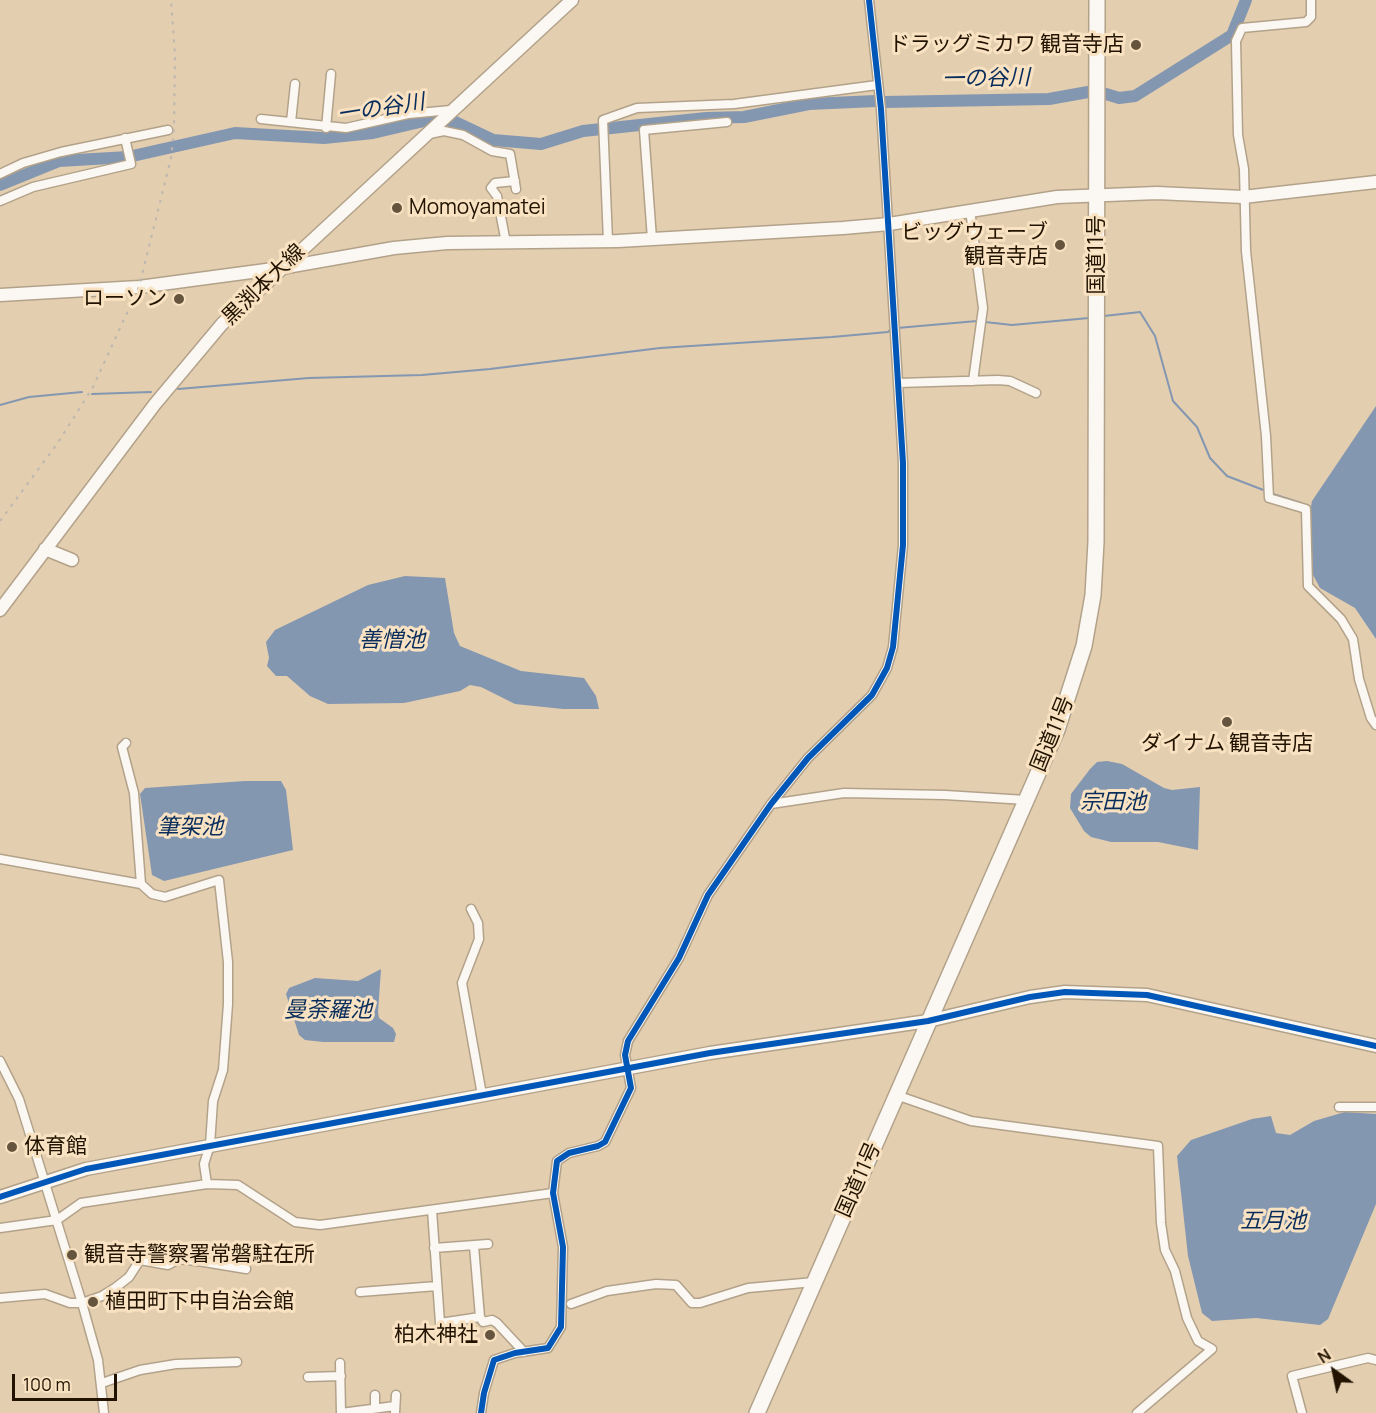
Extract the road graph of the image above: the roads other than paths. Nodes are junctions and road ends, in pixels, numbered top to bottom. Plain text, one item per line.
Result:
1 (572, 0) edge
2 (869, 0) edge
3 (1097, 0) edge
4 (1311, 0) edge
5 (332, 74) dead end
6 (295, 84) dead end
7 (878, 85) junction
8 (451, 110) junction
9 (261, 119) dead end
10 (291, 122) junction
11 (727, 122) dead end
12 (326, 128) junction
13 (168, 130) dead end
14 (423, 135) junction
15 (125, 138) junction
16 (0, 174) edge
17 (1376, 182) edge
18 (1097, 196) junction
19 (1243, 197) junction
20 (0, 201) edge
21 (970, 210) junction
22 (889, 224) junction
23 (652, 239) junction
24 (608, 241) junction
25 (506, 243) junction
26 (281, 268) junction
27 (0, 295) edge
28 (973, 381) junction
29 (899, 383) junction
30 (1036, 393) dead end
31 (45, 549) junction
32 (72, 560) dead end
33 (0, 610) edge
34 (1376, 725) edge
35 (126, 743) dead end
36 (1026, 800) junction
37 (771, 804) junction
38 (0, 859) edge
39 (141, 884) junction
40 (471, 909) dead end
41 (928, 1021) junction
42 (1376, 1046) edge
43 (0, 1061) edge
44 (628, 1068) junction
45 (482, 1095) junction
46 (896, 1095) junction
47 (1339, 1107) dead end
48 (1376, 1107) edge
49 (210, 1145) junction
50 (45, 1180) junction
51 (207, 1184) junction
52 (553, 1193) junction
53 (0, 1197) edge
54 (432, 1210) junction
55 (57, 1220) junction
56 (0, 1228) edge
57 (488, 1244) dead end
58 (474, 1245) junction
59 (434, 1248) junction
60 (246, 1269) dead end
61 (814, 1282) junction
62 (437, 1286) junction
63 (360, 1292) dead end
64 (0, 1298) edge
65 (82, 1303) junction
66 (570, 1304) dead end
67 (480, 1317) junction
68 (524, 1352) junction
69 (1376, 1360) edge
70 (237, 1362) dead end
71 (340, 1363) dead end
72 (340, 1376) junction
73 (308, 1377) dead end
74 (102, 1383) junction
75 (375, 1395) dead end
76 (396, 1395) dead end
77 (375, 1408) junction
78 (395, 1409) edge
79 (104, 1413) edge
80 (341, 1413) edge
81 (481, 1413) edge
82 (757, 1413) edge
83 (1137, 1413) edge
84 (1302, 1413) edge

1 - 8 street, 黒渕本大線
2 - 7 street
3 - 18 highway, 国道11号
4 - 19 street
5 - 12 street
6 - 10 street
7 - 22 street
7 - 24 street
8 - 12 street
8 - 14 street, 黒渕本大線
9 - 10 street
10 - 12 street
11 - 23 street
13 - 15 street
14 - 25 street
14 - 26 street, 黒渕本大線
15 - 16 street
15 - 20 street
17 - 19 street
18 - 19 street
18 - 21 street
18 - 36 highway, 国道11号
19 - 34 street
21 - 22 street
21 - 28 street
22 - 23 street
22 - 29 street
23 - 24 street
24 - 25 street
25 - 26 street
26 - 27 street
26 - 31 street, 黒渕本大線
28 - 29 street
28 - 30 street
29 - 37 street
31 - 32 street
31 - 33 street, 黒渕本大線
35 - 39 street
36 - 37 street
36 - 41 highway, 国道11号
37 - 44 street
38 - 39 street
39 - 49 street
40 - 45 street
41 - 42 street
41 - 44 street
41 - 46 highway, 国道11号
43 - 50 street
44 - 45 street
44 - 52 street
45 - 49 street
46 - 61 highway, 国道11号
46 - 83 street
47 - 48 street
49 - 50 street
49 - 51 street
50 - 53 street
50 - 55 street
51 - 54 street
51 - 55 street
52 - 54 street
52 - 68 street
54 - 59 street
55 - 56 street
55 - 65 street
57 - 58 street
58 - 59 street
58 - 67 street
59 - 62 street
60 - 65 street
61 - 66 street
61 - 82 highway, 国道11号
62 - 63 street
62 - 67 street
64 - 65 street
65 - 74 street
67 - 68 street
68 - 81 street
69 - 84 street
70 - 74 street
71 - 72 street
72 - 73 street
72 - 80 street
74 - 79 street
75 - 77 street
76 - 78 street
77 - 78 street
77 - 80 street

